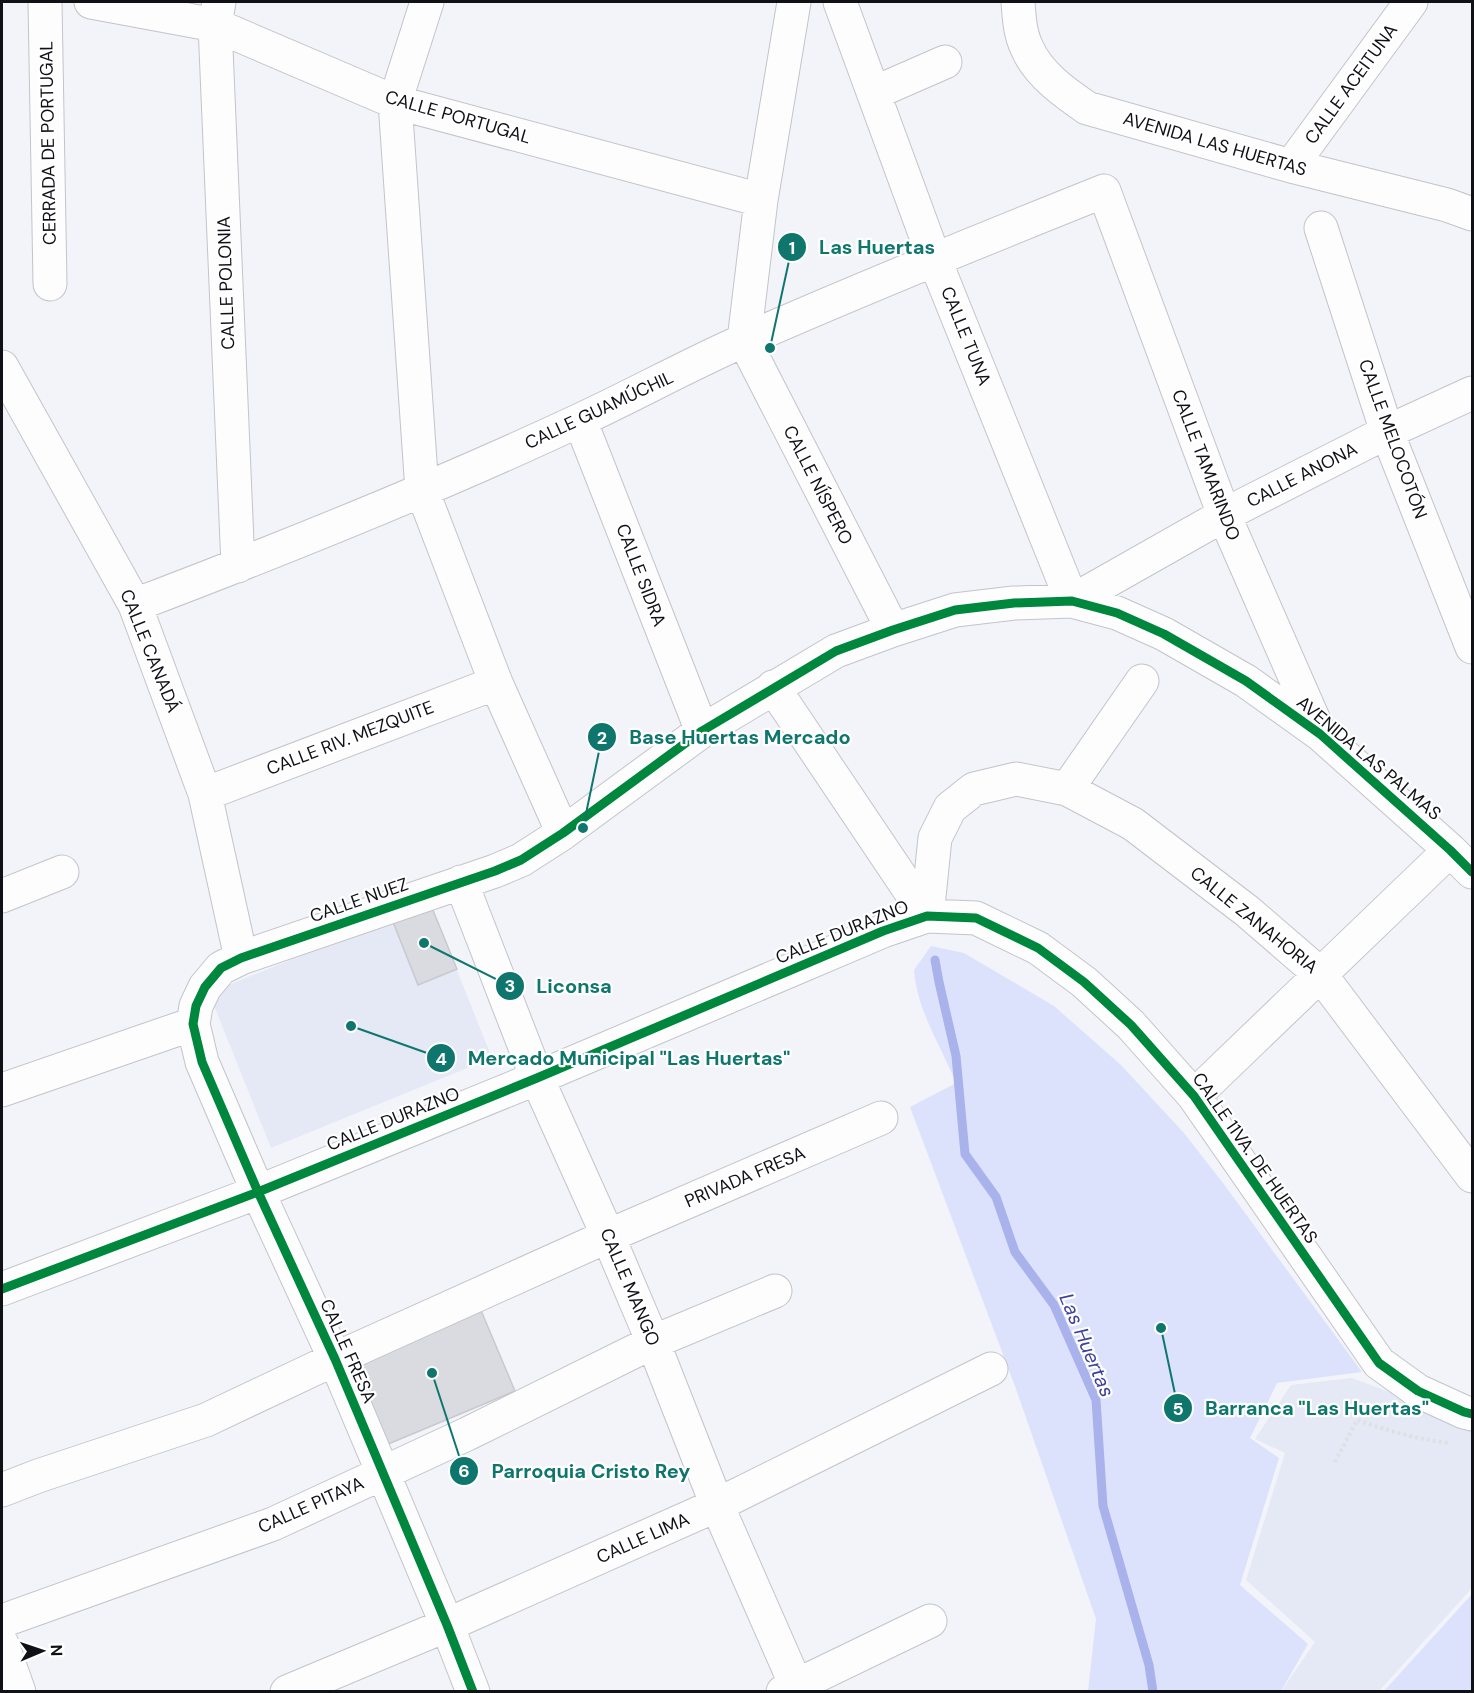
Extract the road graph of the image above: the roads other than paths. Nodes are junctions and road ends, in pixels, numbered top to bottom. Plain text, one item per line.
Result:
1 (45, 2) edge
2 (91, 2) edge
3 (427, 2) edge
4 (794, 2) edge
5 (840, 2) edge
6 (1018, 2) edge
7 (1411, 2) edge
8 (217, 13) edge
9 (945, 62) dead end
10 (874, 93) junction
11 (394, 102) junction
12 (1291, 166) junction
13 (1104, 191) joint
14 (761, 200) junction
15 (1473, 214) edge
16 (1321, 228) dead end
17 (934, 258) junction
18 (50, 284) dead end
19 (744, 340) junction
20 (2, 367) edge
21 (1473, 393) edge
22 (580, 420) junction
23 (1387, 432) junction
24 (422, 490) junction
25 (1224, 515) junction
26 (238, 566) junction
27 (1072, 601) junction
28 (135, 605) junction
29 (893, 630) junction
30 (1473, 647) edge
31 (1142, 681) dead end
32 (496, 683) junction
33 (773, 687) junction
34 (702, 731) junction
35 (1320, 734) junction
36 (1067, 789) junction
37 (205, 794) junction
38 (563, 833) junction
39 (1461, 861) edge
40 (62, 872) dead end
41 (461, 882) junction
42 (2, 896) edge
43 (927, 916) junction
44 (241, 958) junction
45 (1320, 974) junction
46 (194, 1024) junction
47 (537, 1078) junction
48 (2, 1090) edge
49 (1194, 1096) junction
50 (881, 1118) dead end
51 (1473, 1176) edge
52 (258, 1192) junction
53 (608, 1236) junction
54 (2, 1289) edge
55 (775, 1291) dead end
56 (653, 1342) junction
57 (335, 1359) junction
58 (991, 1369) dead end
59 (1473, 1414) edge
60 (383, 1472) junction
61 (2, 1490) edge
62 (717, 1505) junction
63 (930, 1621) dead end
64 (2, 1622) edge
65 (447, 1625) junction
66 (2, 1644) edge
67 (793, 1690) edge
68 (19, 1692) edge
69 (287, 1692) edge
70 (473, 1692) edge

1 - 18 street, CERRADA DE PORTUGAL
2 - 8 street, CALLE PORTUGAL
3 - 11 street
4 - 14 street
5 - 10 street, CALLE TUNA
6 - 12 street, AVENIDA LAS HUERTAS
7 - 12 street, CALLE ACEITUNA
8 - 11 street, CALLE PORTUGAL
8 - 26 street, CALLE POLONIA
9 - 10 street
10 - 17 street, CALLE TUNA
11 - 14 street, CALLE PORTUGAL
11 - 24 street
12 - 15 street, AVENIDA LAS HUERTAS
13 - 17 street, CALLE GUAMÚCHIL
13 - 25 street, CALLE TAMARINDO
14 - 19 street
16 - 23 street, CALLE MELOCOTÓN
17 - 19 street, CALLE GUAMÚCHIL
17 - 27 street, CALLE TUNA
19 - 22 street, CALLE GUAMÚCHIL
19 - 29 street, CALLE NÍSPERO
20 - 28 street, CALLE CANADÁ
21 - 23 street, CALLE ANONA
22 - 24 street, CALLE GUAMÚCHIL
22 - 34 street, CALLE SIDRA
23 - 25 street, CALLE ANONA
23 - 30 street, CALLE MELOCOTÓN
24 - 26 street, CALLE GUAMÚCHIL
24 - 32 street
25 - 27 street, CALLE ANONA
25 - 35 street, CALLE TAMARINDO
26 - 28 street, CALLE GUAMÚCHIL
27 - 29 street, AVENIDA LAS PALMAS
27 - 35 street, AVENIDA LAS PALMAS
28 - 37 street, CALLE CANADÁ
29 - 33 street, AVENIDA LAS PALMAS
31 - 36 street
32 - 37 street, CALLE RIV. MEZQUITE
32 - 38 street
33 - 34 street, AVENIDA LAS PALMAS
33 - 43 street
34 - 38 street, AVENIDA LAS PALMAS
35 - 39 street, AVENIDA LAS PALMAS
36 - 43 street, CALLE DURAZNO
36 - 45 street, CALLE ZANAHORIA
37 - 44 street, CALLE CANADÁ
38 - 41 street, CALLE NUEZ
39 - 45 street
40 - 42 street
41 - 44 street, CALLE NUEZ
41 - 47 street, CALLE MANGO
43 - 47 street, CALLE DURAZNO
43 - 49 street, CALLE 11VA. DE HUERTAS
44 - 46 street, CALLE NUEZ
45 - 49 street
45 - 51 street, CALLE ZANAHORIA
46 - 48 street
46 - 52 street, CALLE FRESA
47 - 52 street, CALLE DURAZNO
47 - 53 street, CALLE MANGO
49 - 59 street, CALLE 11VA. DE HUERTAS
50 - 53 street, PRIVADA FRESA
52 - 54 street, CALLE DURAZNO
52 - 57 street, CALLE FRESA
53 - 56 street, CALLE MANGO
53 - 57 street, CALLE FRESA
55 - 56 street, CALLE PITAYA
56 - 60 street, CALLE PITAYA
56 - 62 street, CALLE MANGO
57 - 60 street, CALLE FRESA
57 - 61 street, CALLE FRESA
58 - 62 street, CALLE LIMA
60 - 64 street, CALLE PITAYA
60 - 65 street, CALLE FRESA
62 - 65 street, CALLE LIMA
62 - 67 street, CALLE MANGO
63 - 67 street
65 - 69 street, CALLE LIMA
65 - 70 street, CALLE FRESA
66 - 68 street

